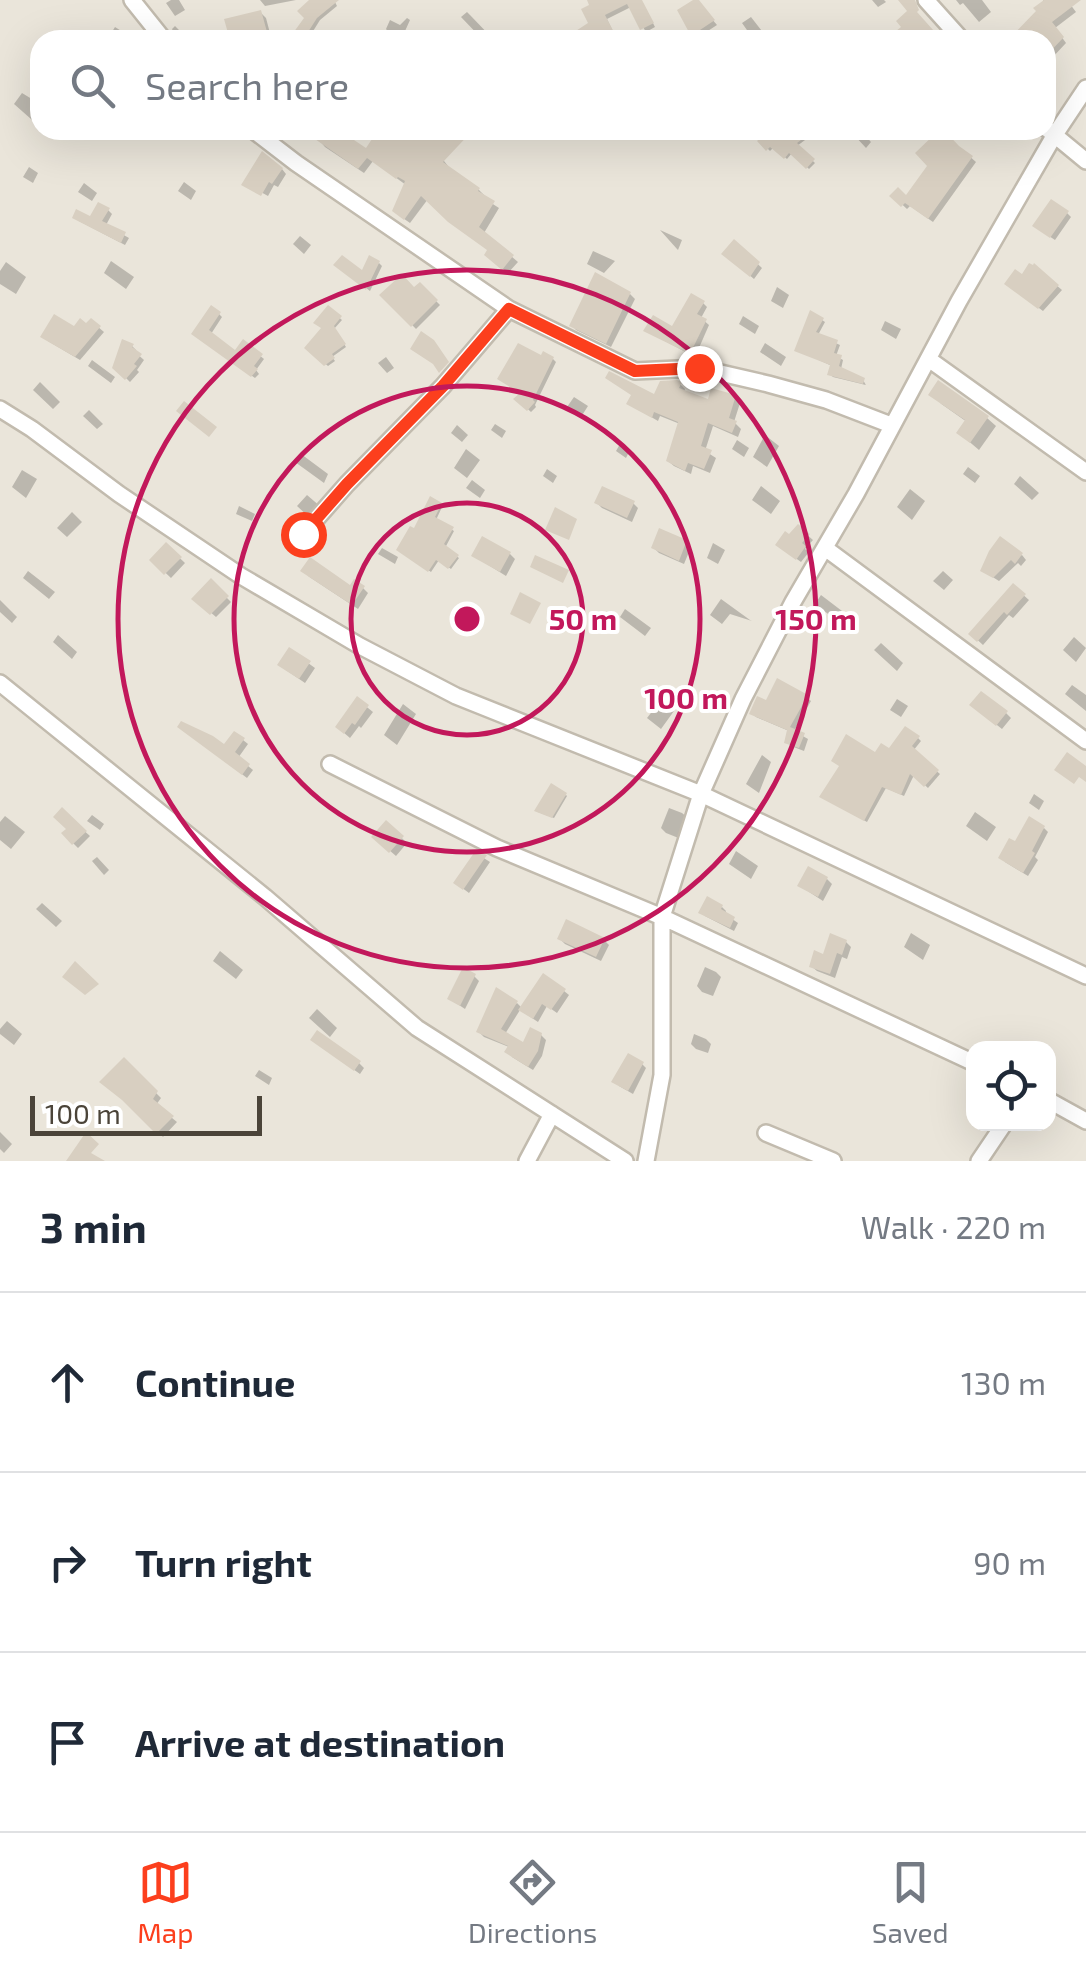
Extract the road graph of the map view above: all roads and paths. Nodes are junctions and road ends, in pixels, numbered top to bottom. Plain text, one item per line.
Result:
1 (132, 0) edge
2 (926, 0) edge
3 (156, 30) edge
4 (953, 30) edge
5 (1086, 88) edge
6 (1056, 125) edge
7 (1056, 137) edge
8 (266, 140) edge
9 (1046, 140) edge
10 (1086, 161) edge
11 (509, 309) junction
12 (930, 360) junction
13 (0, 409) edge
14 (891, 426) junction
15 (1086, 472) edge
16 (303, 534) dead end
17 (825, 548) junction
18 (0, 683) edge
19 (1086, 741) edge
20 (330, 764) dead end
21 (701, 794) junction
22 (662, 917) junction
23 (1086, 976) edge
24 (966, 1059) edge
25 (1056, 1104) edge
26 (552, 1114) junction
27 (1086, 1121) edge
28 (999, 1131) edge
29 (766, 1133) dead end
30 (526, 1161) edge
31 (624, 1161) edge
32 (646, 1161) edge
33 (832, 1161) edge
34 (979, 1161) edge

1 - 3 street
2 - 4 street
5 - 6 street
7 - 10 street
8 - 11 street
9 - 12 street
11 - 14 street
11 - 16 street
12 - 14 street
12 - 15 street
13 - 21 street
14 - 17 street
17 - 19 street
17 - 21 street
18 - 26 street
20 - 22 street
21 - 22 street
21 - 23 street
22 - 24 street
22 - 32 street
25 - 27 street
26 - 30 street
26 - 31 street
28 - 34 street
29 - 33 street

